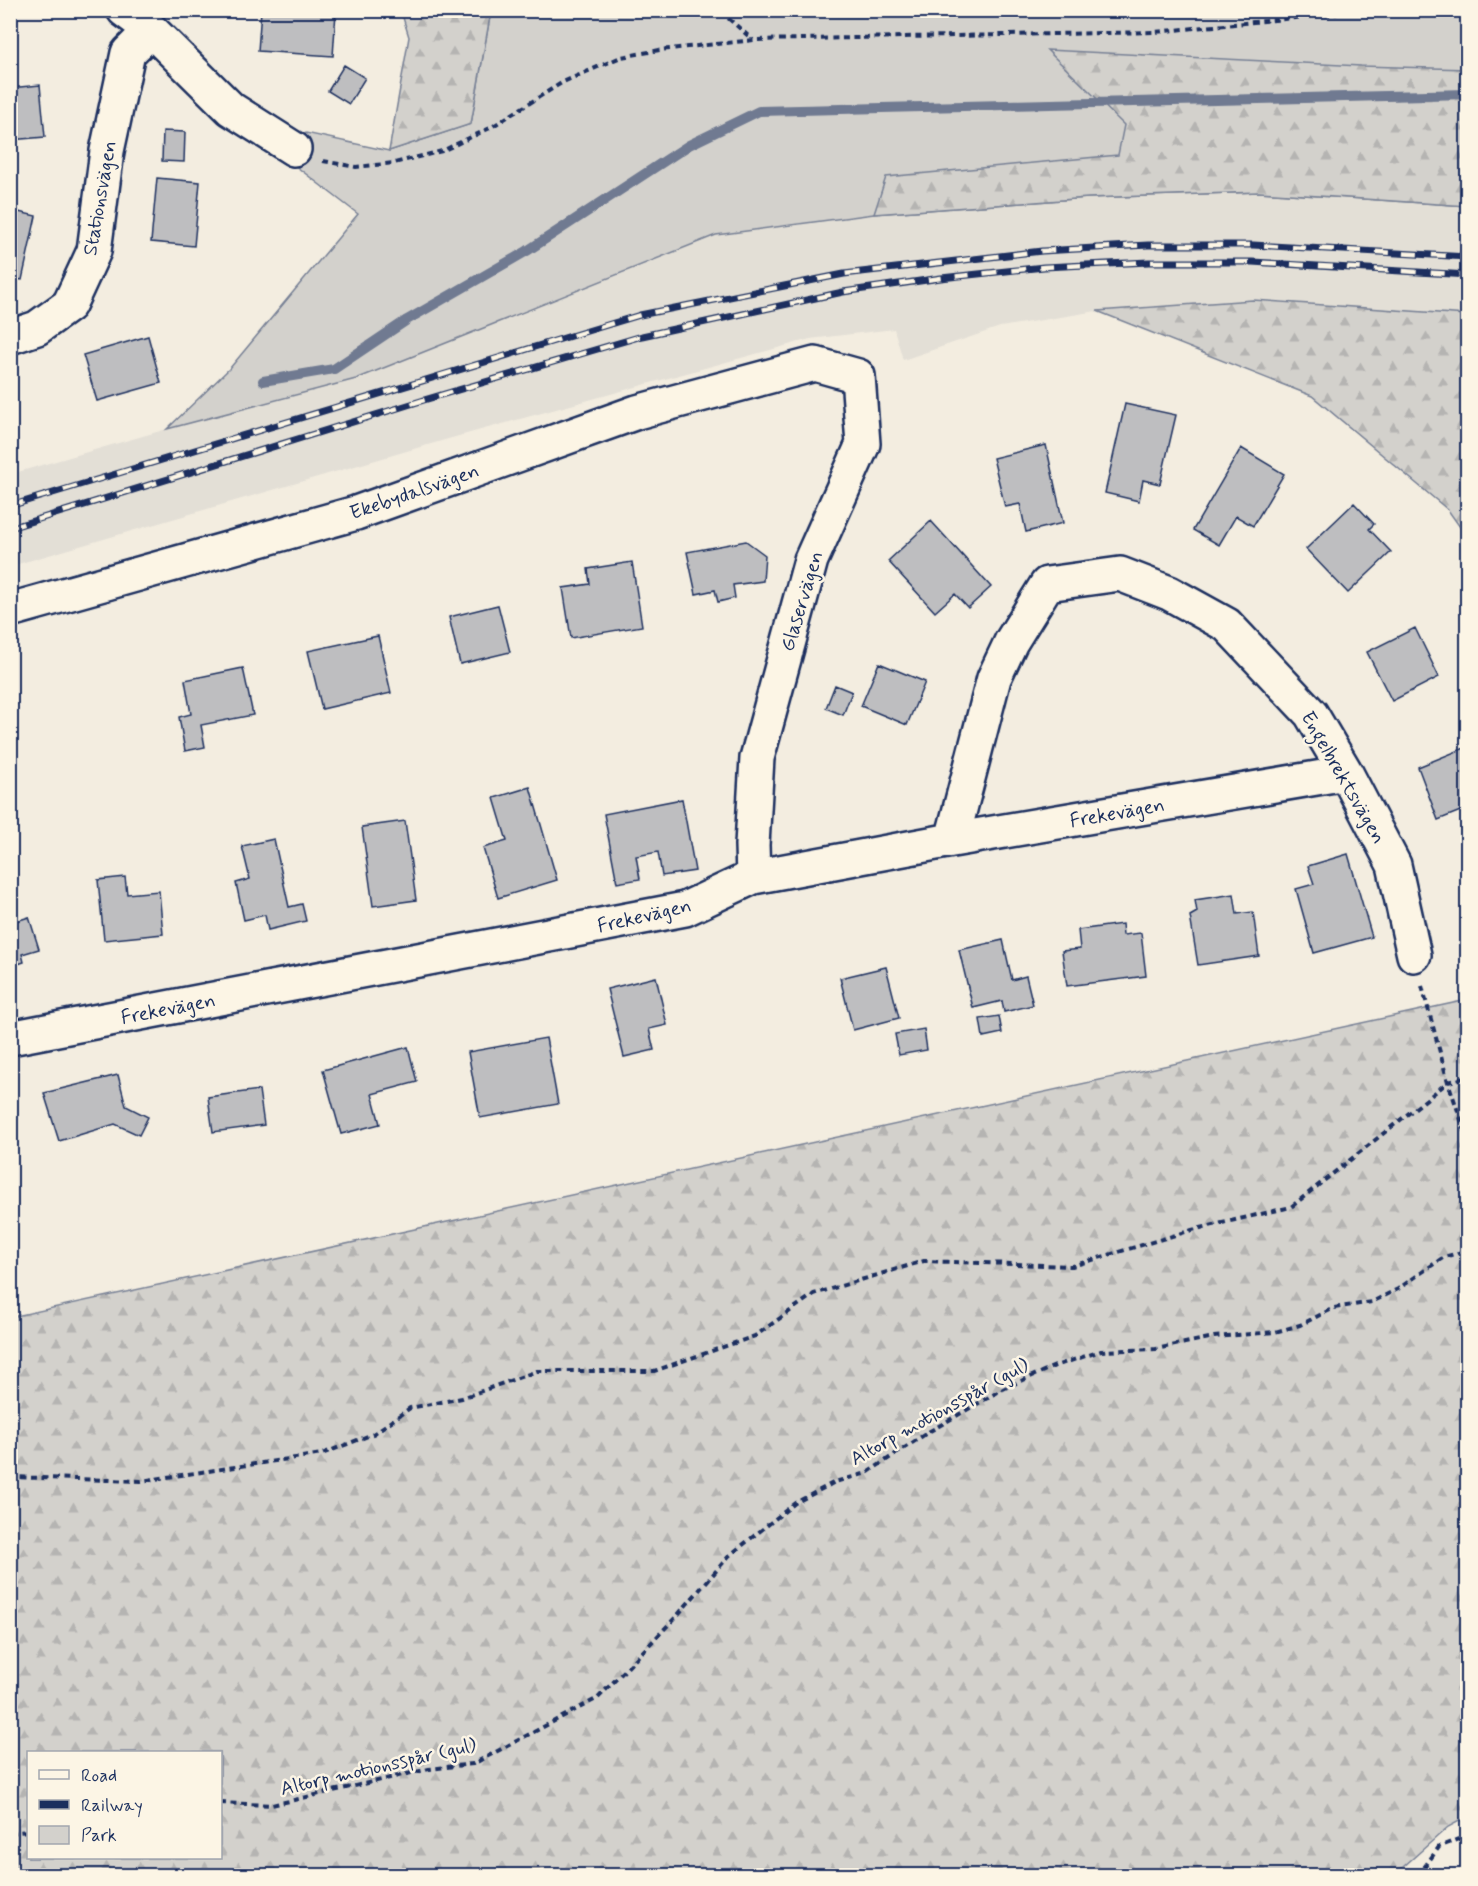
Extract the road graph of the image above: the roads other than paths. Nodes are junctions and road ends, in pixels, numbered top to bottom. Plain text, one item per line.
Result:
1 (124, 10) edge
2 (151, 30) junction
3 (294, 149) road end
4 (10, 337) edge
5 (815, 364) joint
6 (10, 610) edge
7 (1346, 773) junction
8 (952, 840) junction
9 (753, 877) junction
10 (1414, 955) road end
11 (10, 1038) edge

1 - 2 street
2 - 3 street
2 - 4 street, Stationsvägen
5 - 6 street, Ekebydalsvägen
5 - 9 street, Glaservägen
7 - 8 street, Frekevägen
7 - 8 street, Engelbrektsvägen
7 - 10 street, Engelbrektsvägen
8 - 9 street, Frekevägen
9 - 11 street, Frekevägen

